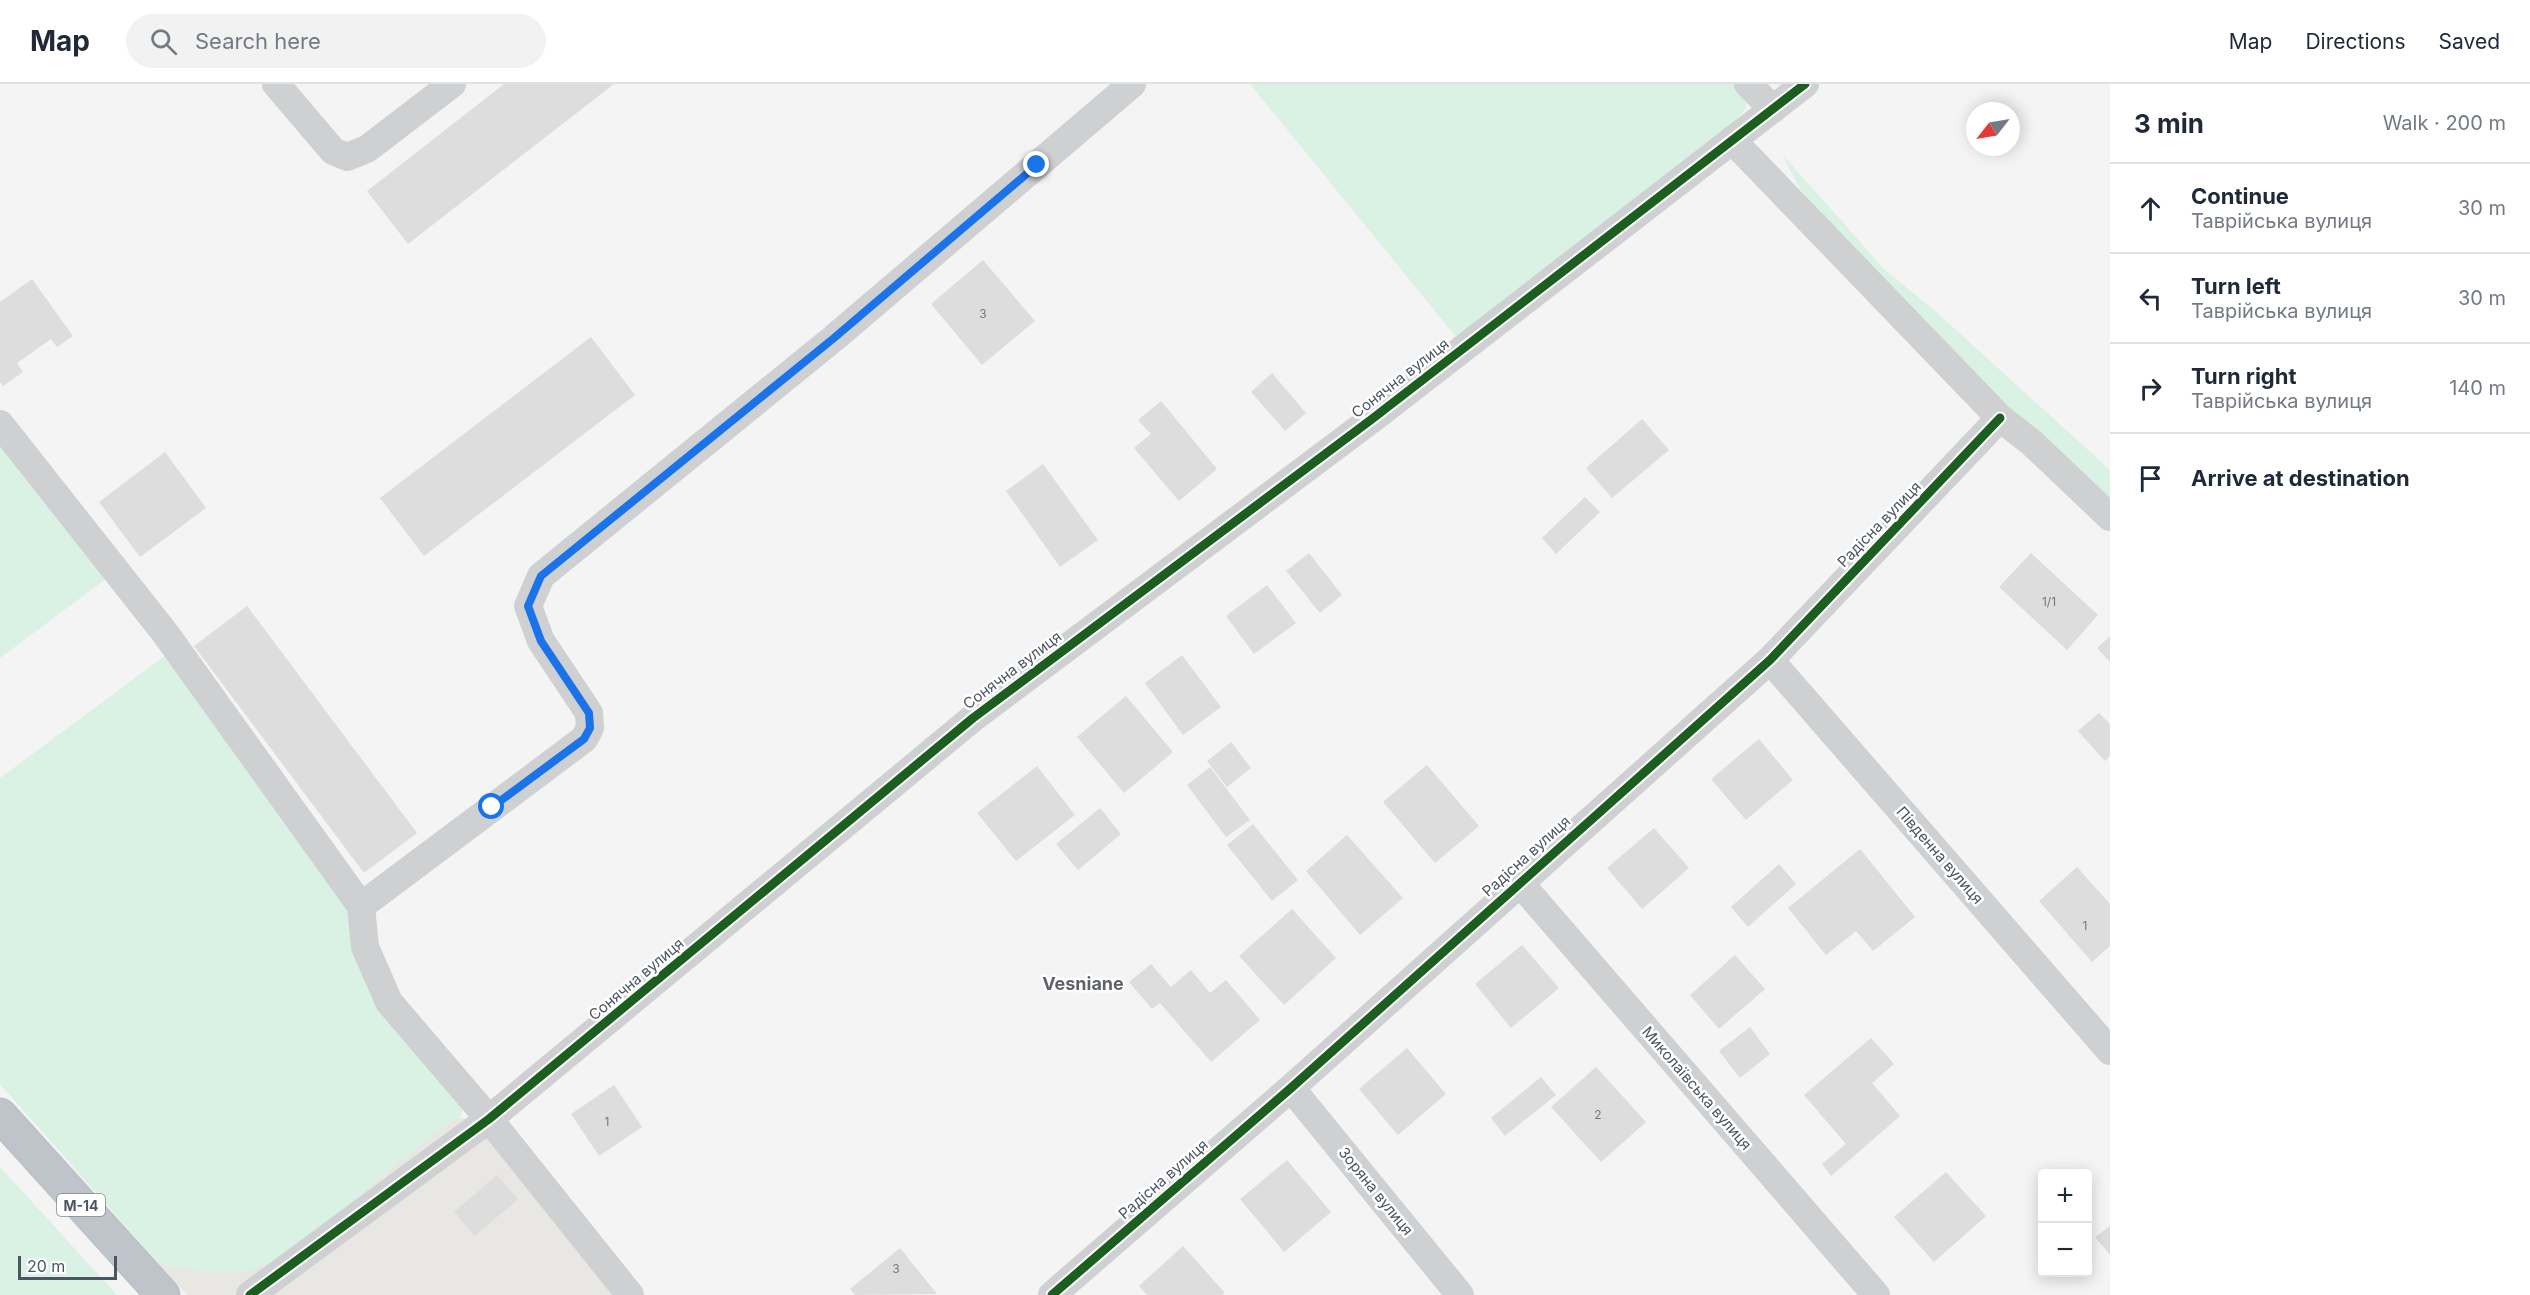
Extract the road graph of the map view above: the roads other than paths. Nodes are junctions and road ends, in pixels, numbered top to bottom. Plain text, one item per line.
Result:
1 (276, 84) edge
2 (452, 84) edge
3 (1132, 84) edge
4 (1748, 84) edge
5 (1805, 84) edge
6 (1773, 109) junction
7 (1732, 140) junction
8 (2000, 418) junction
9 (0, 424) edge
10 (2110, 517) edge
11 (1770, 660) junction
12 (1519, 882) junction
13 (362, 906) junction
14 (2110, 1051) edge
15 (1291, 1088) junction
16 (0, 1115) edge
17 (489, 1119) junction
18 (1056, 1294) edge
19 (163, 1295) edge
20 (250, 1295) edge
21 (630, 1295) edge
22 (1460, 1295) edge
23 (1876, 1295) edge

1 - 2 street
3 - 13 street
4 - 6 street
5 - 6 street, Сонячна вулиця
6 - 7 street, Сонячна вулиця
7 - 8 street
7 - 17 street, Сонячна вулиця
8 - 10 street
8 - 11 street, Радісна вулиця
9 - 13 street
11 - 12 street, Радісна вулиця
11 - 14 street, Південна вулиця
12 - 15 street, Радісна вулиця
12 - 23 street, Миколаївська вулиця
13 - 17 street
15 - 18 street, Радісна вулиця
15 - 22 street, Зоряна вулиця
16 - 19 highway, М-14
17 - 20 street, Сонячна вулиця
17 - 21 street

